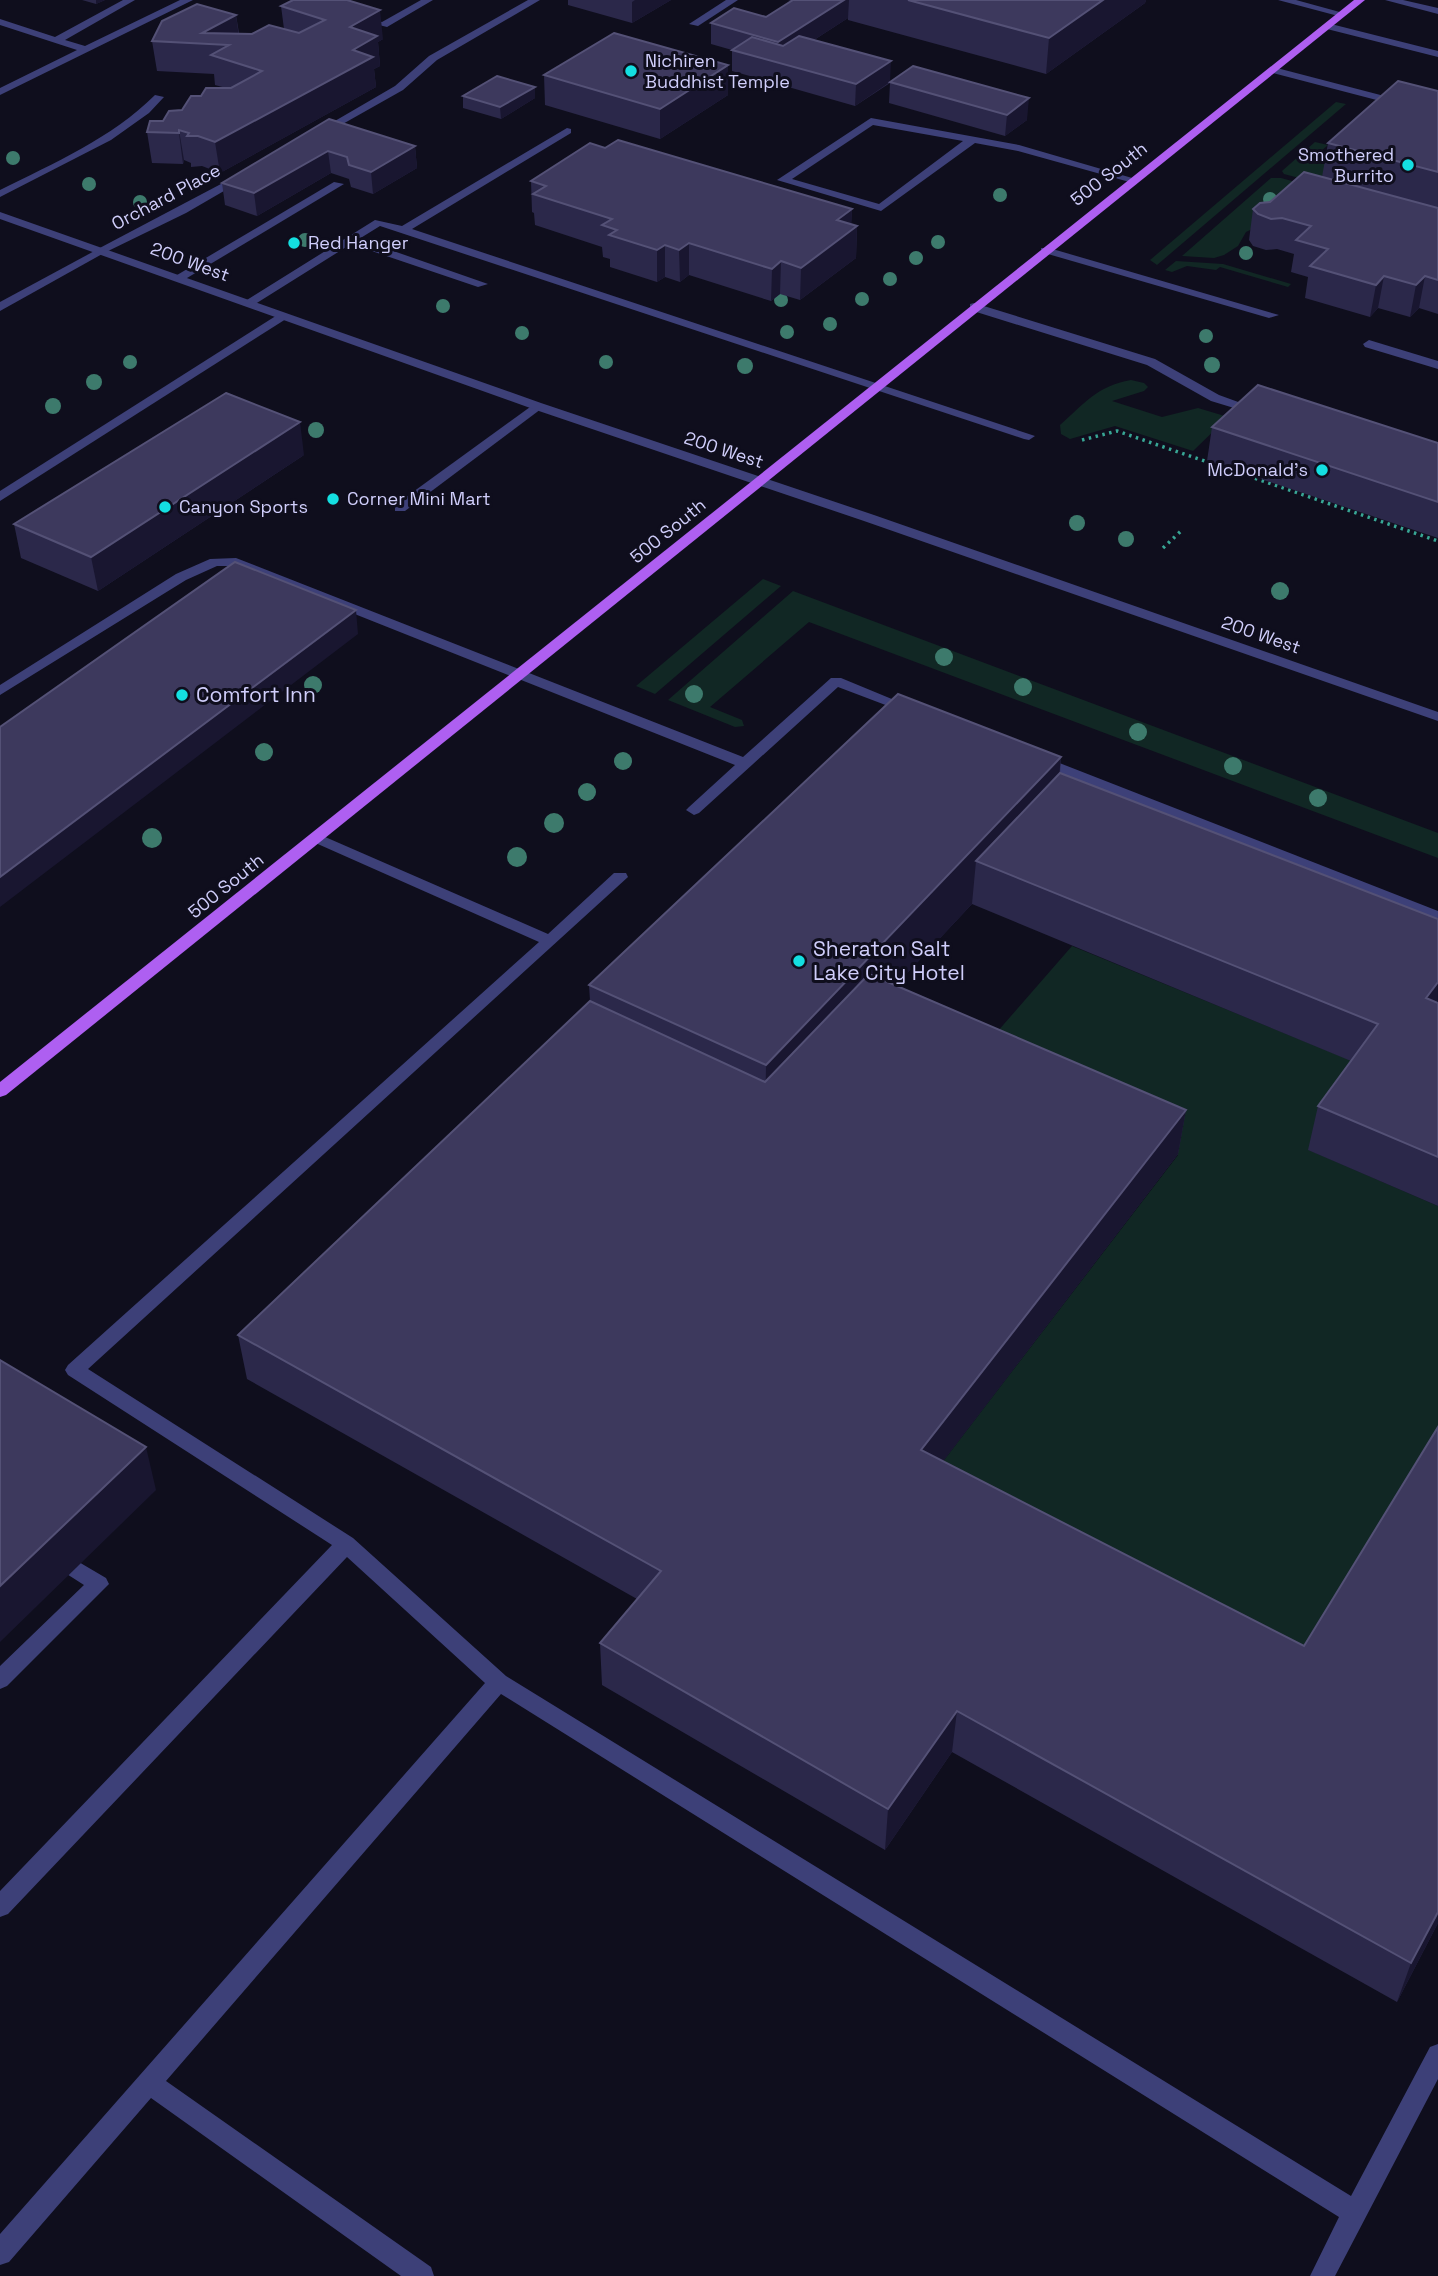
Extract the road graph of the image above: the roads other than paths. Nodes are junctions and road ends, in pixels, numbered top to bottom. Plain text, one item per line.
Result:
1 (130, 0) edge
2 (188, 0) edge
3 (428, 0) edge
4 (535, 0) edge
5 (733, 0) edge
6 (1283, 0) edge
7 (1360, 0) edge
8 (1390, 0) edge
9 (1438, 12) edge
10 (344, 14) edge
11 (1342, 14) junction
12 (0, 22) edge
13 (694, 24) dead end
14 (1327, 26) junction
15 (57, 40) junction
16 (86, 50) junction
17 (1438, 54) edge
18 (1273, 70) junction
19 (0, 92) edge
20 (159, 97) dead end
21 (1438, 113) edge
22 (567, 131) dead end
23 (315, 136) edge
24 (972, 140) junction
25 (254, 170) edge
26 (1133, 180) junction
27 (338, 184) edge
28 (0, 194) edge
29 (0, 215) edge
30 (403, 230) junction
31 (350, 240) junction
32 (1045, 250) junction
33 (100, 251) junction
34 (178, 278) junction
35 (482, 284) dead end
36 (248, 303) junction
37 (0, 307) edge
38 (974, 307) junction
39 (282, 316) junction
40 (1273, 316) dead end
41 (1368, 344) dead end
42 (1438, 365) edge
43 (876, 387) junction
44 (537, 407) junction
45 (1267, 414) edge
46 (1029, 436) dead end
47 (760, 482) junction
48 (0, 497) edge
49 (400, 508) dead end
50 (519, 675) junction
51 (0, 691) edge
52 (924, 715) edge
53 (1438, 717) edge
54 (1024, 754) edge
55 (746, 764) junction
56 (694, 810) dead end
57 (316, 838) junction
58 (620, 877) dead end
59 (1438, 917) edge
60 (550, 941) junction
61 (0, 1091) edge
62 (33, 1542) edge
63 (346, 1544) junction
64 (0, 1680) edge
65 (499, 1682) junction
66 (0, 1907) edge
67 (1438, 2055) edge
68 (149, 2083) junction
69 (1355, 2213) junction
70 (0, 2253) edge
71 (422, 2276) edge
72 (1322, 2276) edge

1 - 15 street
2 - 16 street
3 - 10 street
4 - 23 street
5 - 13 street
6 - 11 street
7 - 11 main road, 500 South
8 - 9 street
11 - 14 main road, 500 South
12 - 15 street
14 - 17 street
14 - 18 main road, 500 South
15 - 16 street
16 - 19 street
18 - 21 street
18 - 26 main road, 500 South
20 - 28 street
22 - 30 street
24 - 24 street
24 - 26 street
25 - 33 street, Orchard Place
26 - 32 main road, 500 South
27 - 34 street
29 - 33 street, 200 West
30 - 31 street
30 - 43 street
31 - 35 street
31 - 36 street
32 - 38 main road, 500 South
32 - 40 street
33 - 34 street, 200 West
33 - 37 street, Orchard Place
34 - 36 street, 200 West
36 - 39 street, 200 West
38 - 43 main road, 500 South
38 - 45 street
39 - 44 street, 200 West
39 - 48 street
41 - 42 street
43 - 46 street
43 - 47 main road, 500 South
44 - 47 street, 200 West
44 - 49 street
47 - 50 main road, 500 South
47 - 53 street, 200 West
50 - 51 street
50 - 55 street
50 - 57 main road, 500 South
52 - 55 street
54 - 59 street
55 - 56 street
57 - 60 street
57 - 61 main road, 500 South
58 - 60 street
60 - 63 street
62 - 64 street
63 - 65 street
63 - 66 street
65 - 68 street
65 - 69 street
67 - 69 street
68 - 70 street
68 - 71 street
69 - 72 street

